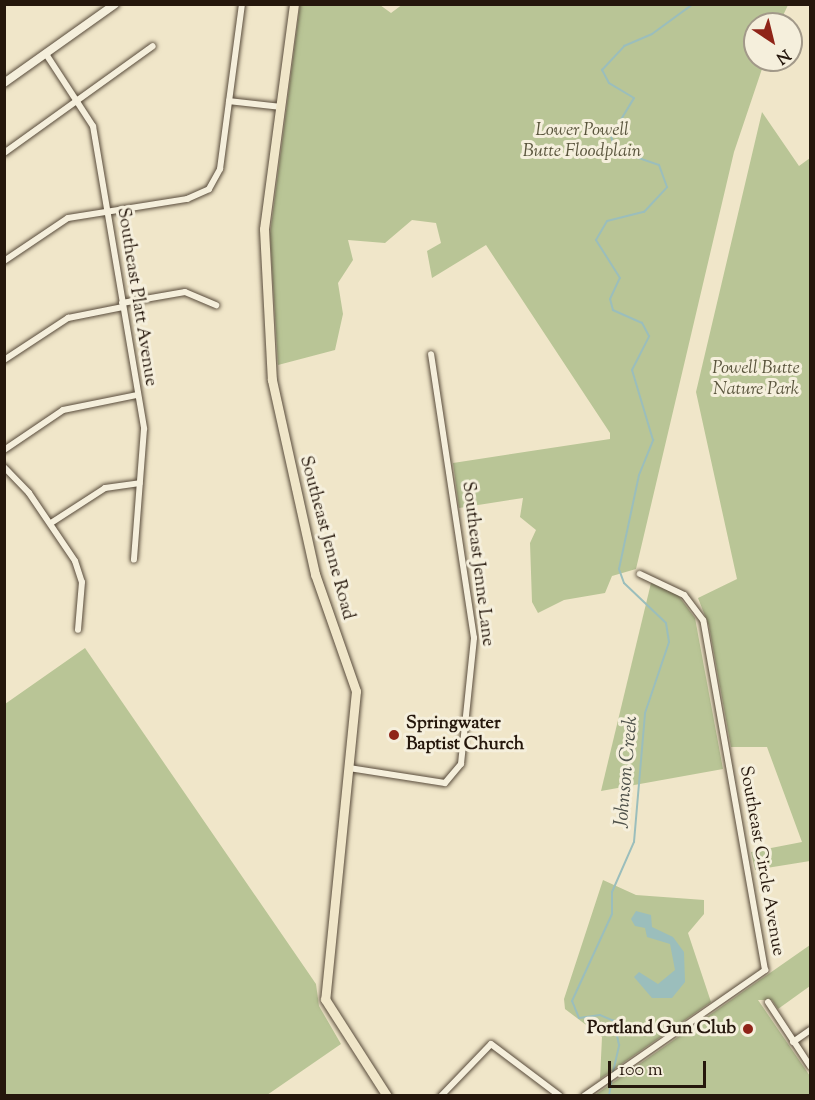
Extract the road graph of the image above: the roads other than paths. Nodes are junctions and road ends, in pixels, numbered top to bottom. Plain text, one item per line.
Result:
1 (115, 4) edge
2 (242, 4) edge
3 (294, 4) edge
4 (153, 46) dead end
5 (46, 54) junction
6 (4, 83) edge
7 (79, 100) junction
8 (229, 101) junction
9 (281, 107) junction
10 (4, 153) edge
11 (107, 212) junction
12 (4, 261) edge
13 (122, 305) junction
14 (216, 305) dead end
15 (430, 354) dead end
16 (4, 360) edge
17 (137, 395) junction
18 (4, 450) edge
19 (4, 467) edge
20 (140, 483) junction
21 (51, 523) junction
22 (134, 560) dead end
23 (640, 574) dead end
24 (78, 630) dead end
25 (349, 768) junction
26 (768, 1002) dead end
27 (810, 1030) edge
28 (793, 1042) junction
29 (810, 1066) edge
30 (387, 1095) edge
31 (441, 1095) edge
32 (560, 1095) edge
33 (584, 1095) edge

1 - 5 street
2 - 8 street
3 - 9 main road, Southeast Jenne Road
4 - 7 street
5 - 6 street
5 - 7 street, Southeast Platt Avenue
7 - 10 street
7 - 11 street, Southeast Platt Avenue
8 - 9 street
8 - 11 street
9 - 25 main road, Southeast Jenne Road
11 - 12 street
11 - 13 street, Southeast Platt Avenue
13 - 14 street
13 - 16 street
13 - 17 street, Southeast Platt Avenue
15 - 25 street, Southeast Jenne Lane
17 - 18 street
17 - 20 street, Southeast Platt Avenue
19 - 21 street
20 - 21 street
20 - 22 street, Southeast Platt Avenue
21 - 24 street
23 - 33 street, Southeast Circle Avenue
25 - 30 main road, Southeast Jenne Road
26 - 28 street
27 - 28 street
28 - 29 street
31 - 32 street

